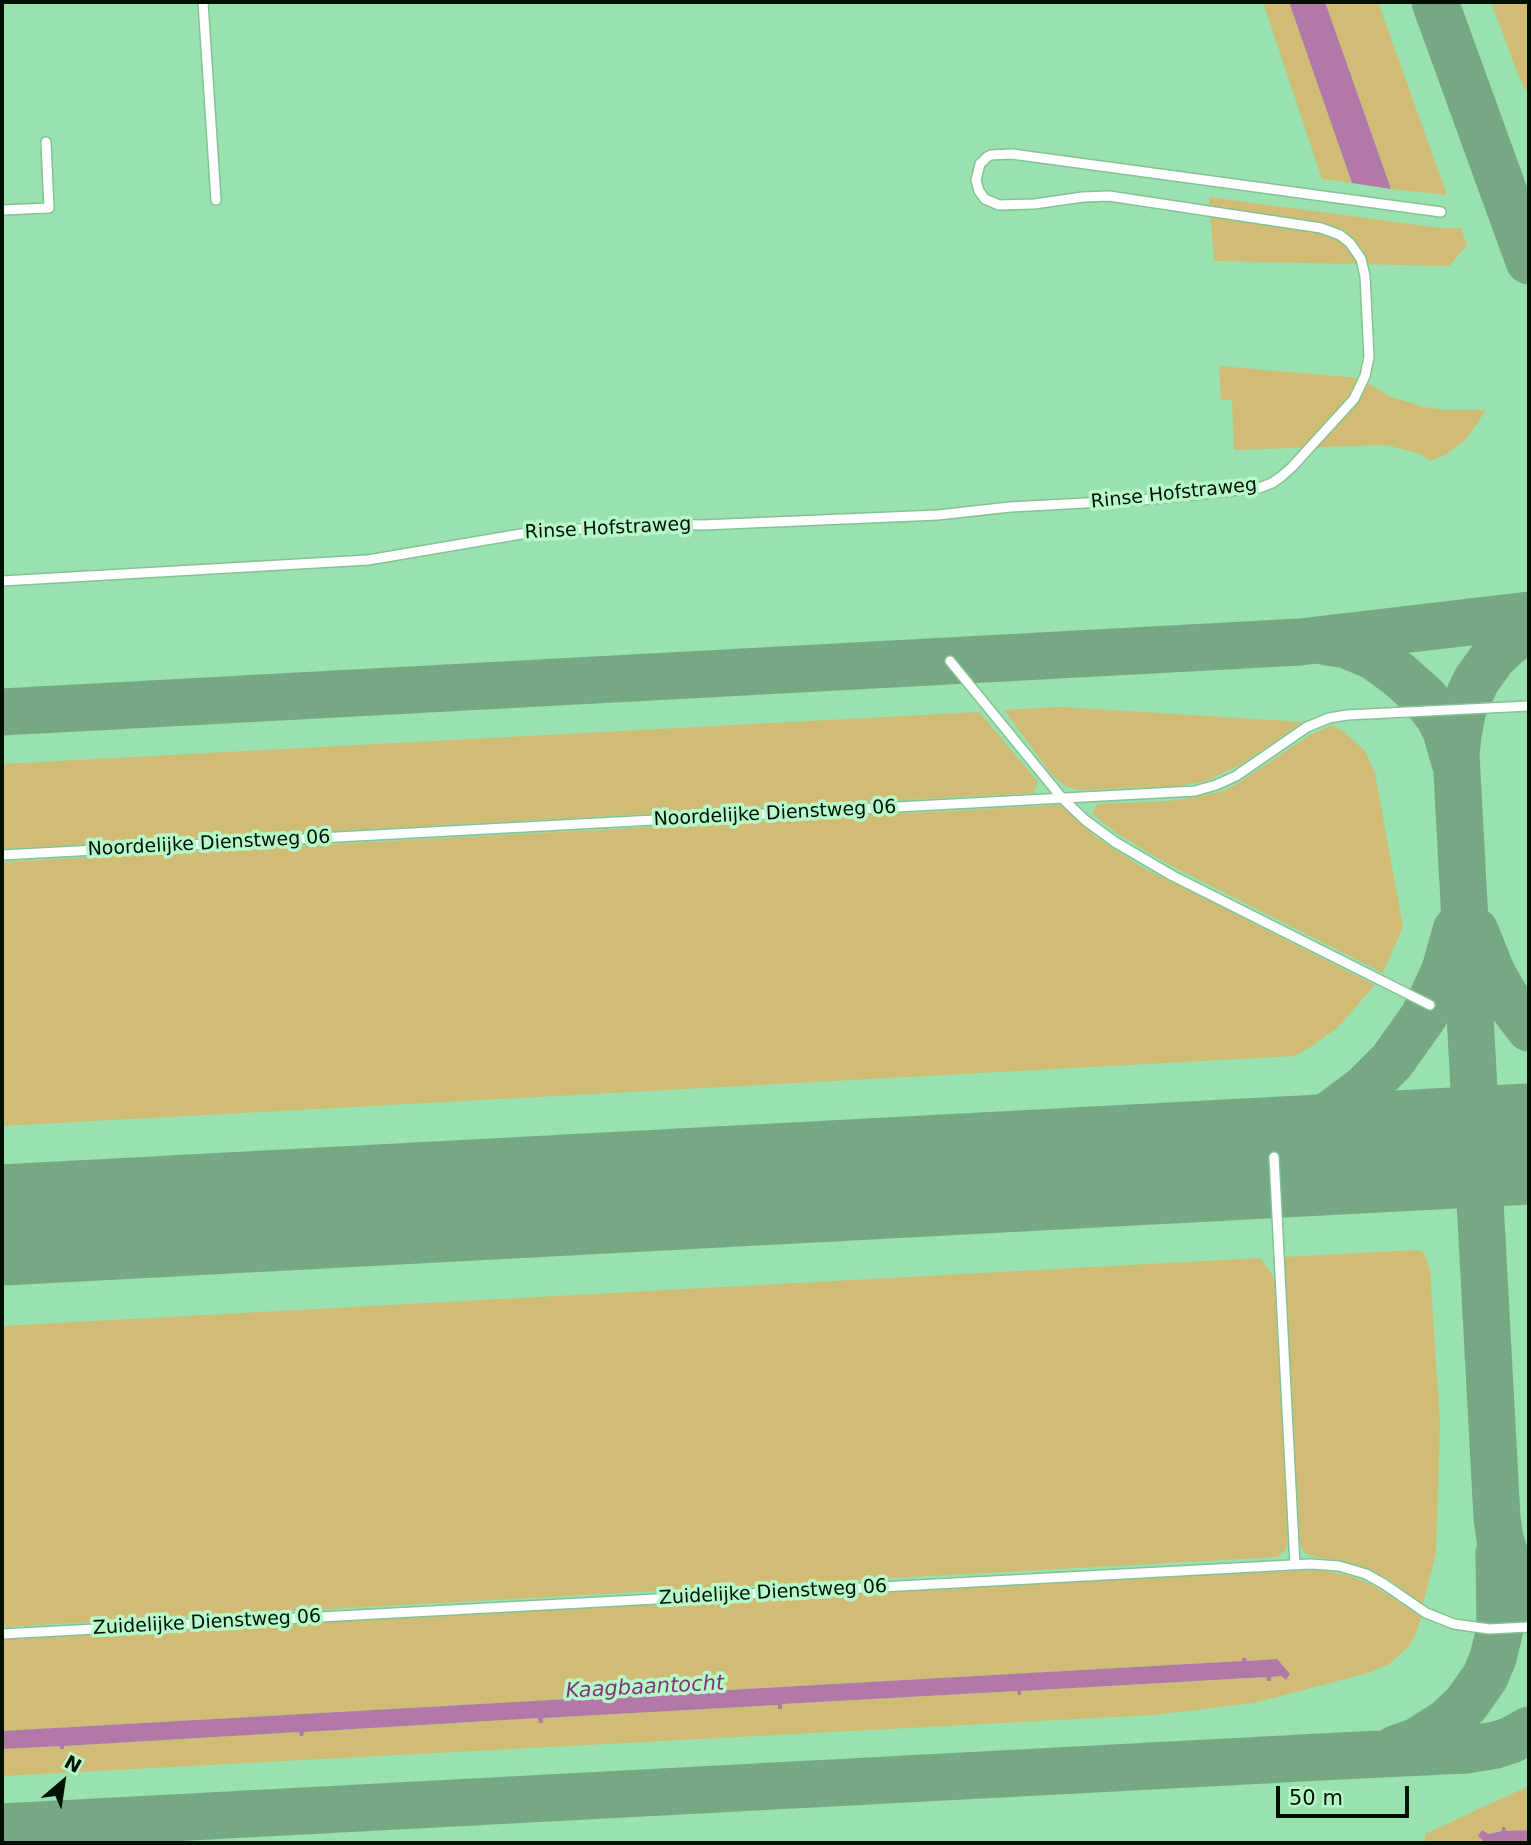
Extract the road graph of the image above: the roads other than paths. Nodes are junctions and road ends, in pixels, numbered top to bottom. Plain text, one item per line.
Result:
1 (203, 2) edge
2 (46, 142) dead end
3 (216, 200) dead end
4 (2, 210) edge
5 (1441, 212) dead end
6 (2, 581) edge
7 (950, 661) dead end
8 (1529, 706) edge
9 (1062, 798) junction
10 (2, 855) edge
11 (1430, 1005) dead end
12 (1274, 1157) dead end
13 (1295, 1565) junction
14 (1529, 1627) edge
15 (2, 1634) edge

1 - 3 lane
2 - 4 lane
5 - 6 lane, Rinse Hofstraweg
7 - 9 lane
8 - 9 lane, Noordelijke Dienstweg 06
9 - 10 lane, Noordelijke Dienstweg 06
9 - 11 lane
12 - 13 lane
13 - 14 lane, Zuidelijke Dienstweg 06
13 - 15 lane, Zuidelijke Dienstweg 06

